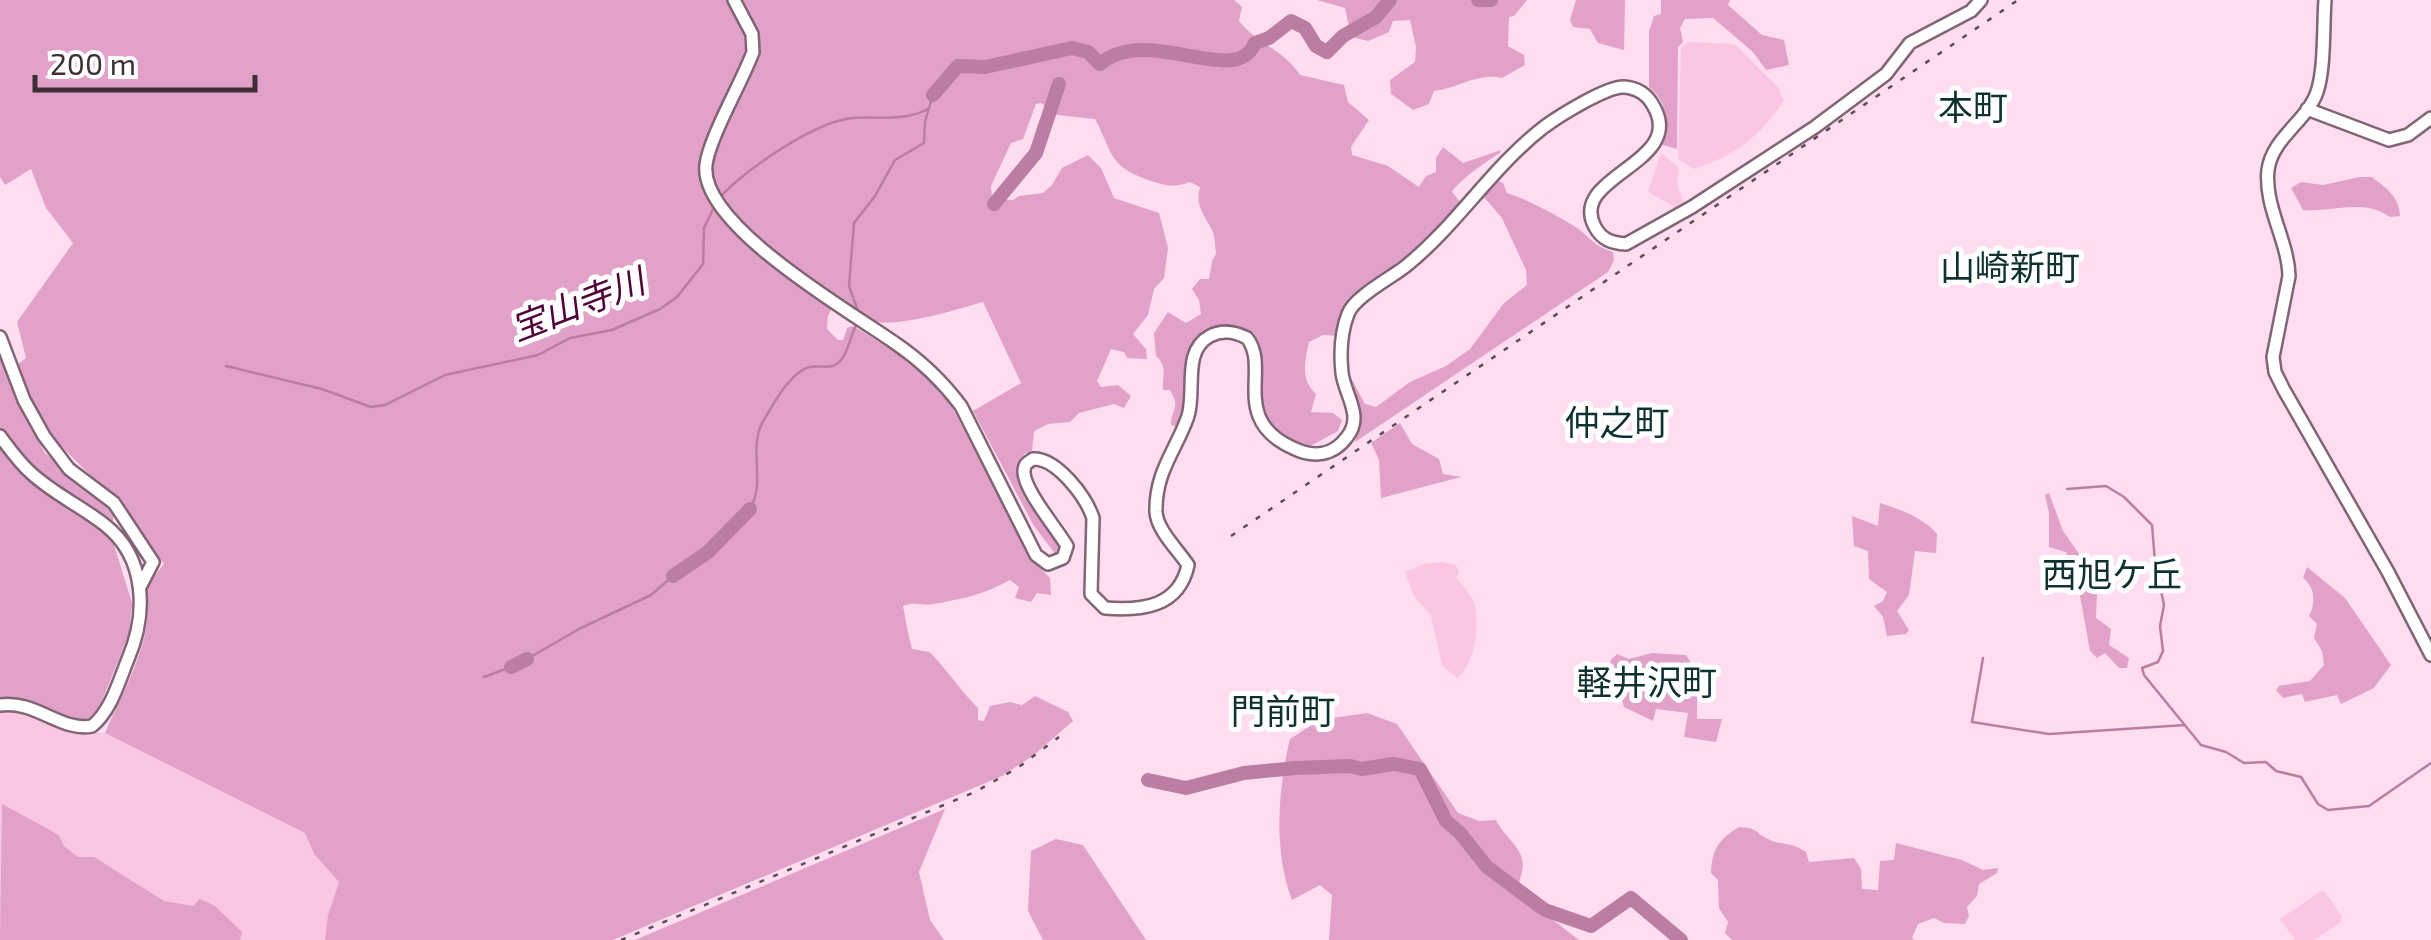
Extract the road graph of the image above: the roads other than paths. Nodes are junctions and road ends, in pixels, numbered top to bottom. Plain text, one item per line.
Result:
1 (734, 0) edge
2 (1981, 0) edge
3 (2325, 0) edge
4 (2307, 109) junction
5 (2431, 118) edge
6 (0, 337) edge
7 (0, 436) edge
8 (140, 587) junction
9 (2431, 655) edge
10 (0, 705) edge

1 - 2 street
3 - 4 street
4 - 5 street
4 - 9 street
6 - 8 street
7 - 8 street
8 - 10 street

